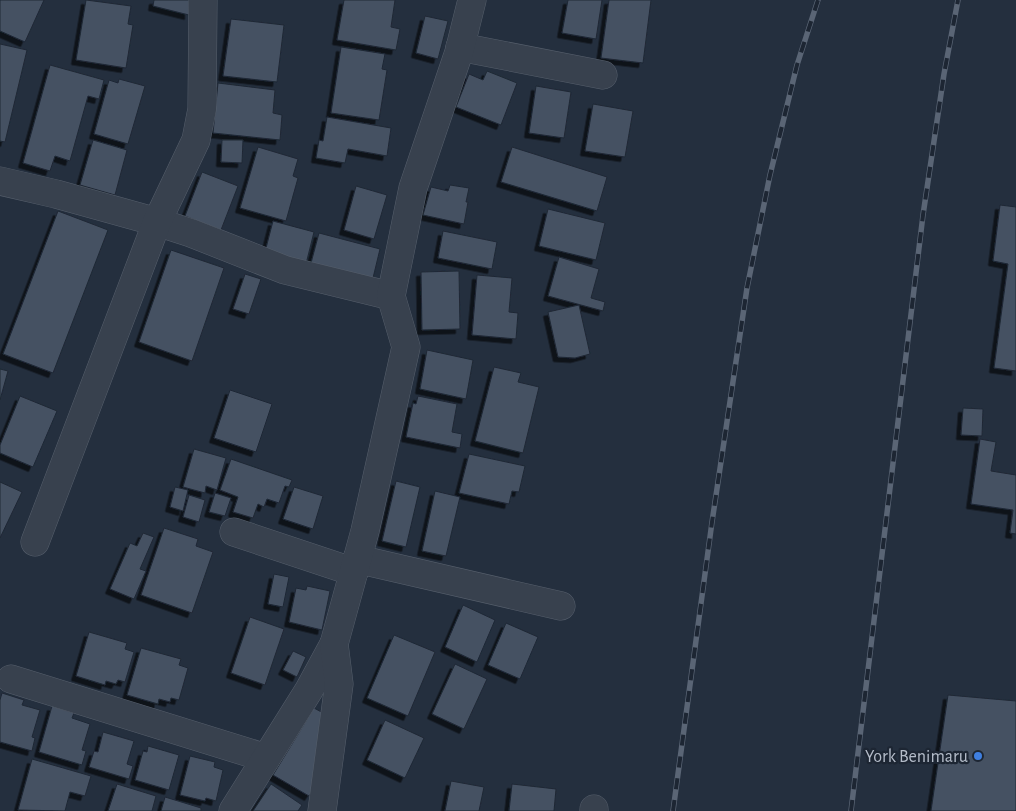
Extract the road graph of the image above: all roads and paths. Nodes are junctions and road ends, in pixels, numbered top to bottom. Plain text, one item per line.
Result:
1 (203, 0) edge
2 (472, 0) edge
3 (460, 47) junction
4 (603, 74) dead end
5 (0, 181) edge
6 (157, 222) junction
7 (391, 296) junction
8 (234, 532) dead end
9 (35, 542) dead end
10 (355, 565) junction
11 (561, 606) dead end
12 (334, 644) junction
13 (11, 679) dead end
14 (266, 758) junction
15 (233, 811) edge
16 (322, 811) edge

1 - 6 street
2 - 3 street
3 - 4 street
3 - 7 street
5 - 6 street
6 - 7 street
6 - 9 street
7 - 10 street
8 - 10 street
10 - 11 street
10 - 12 street
12 - 14 street
12 - 16 street
13 - 14 street
14 - 15 street

